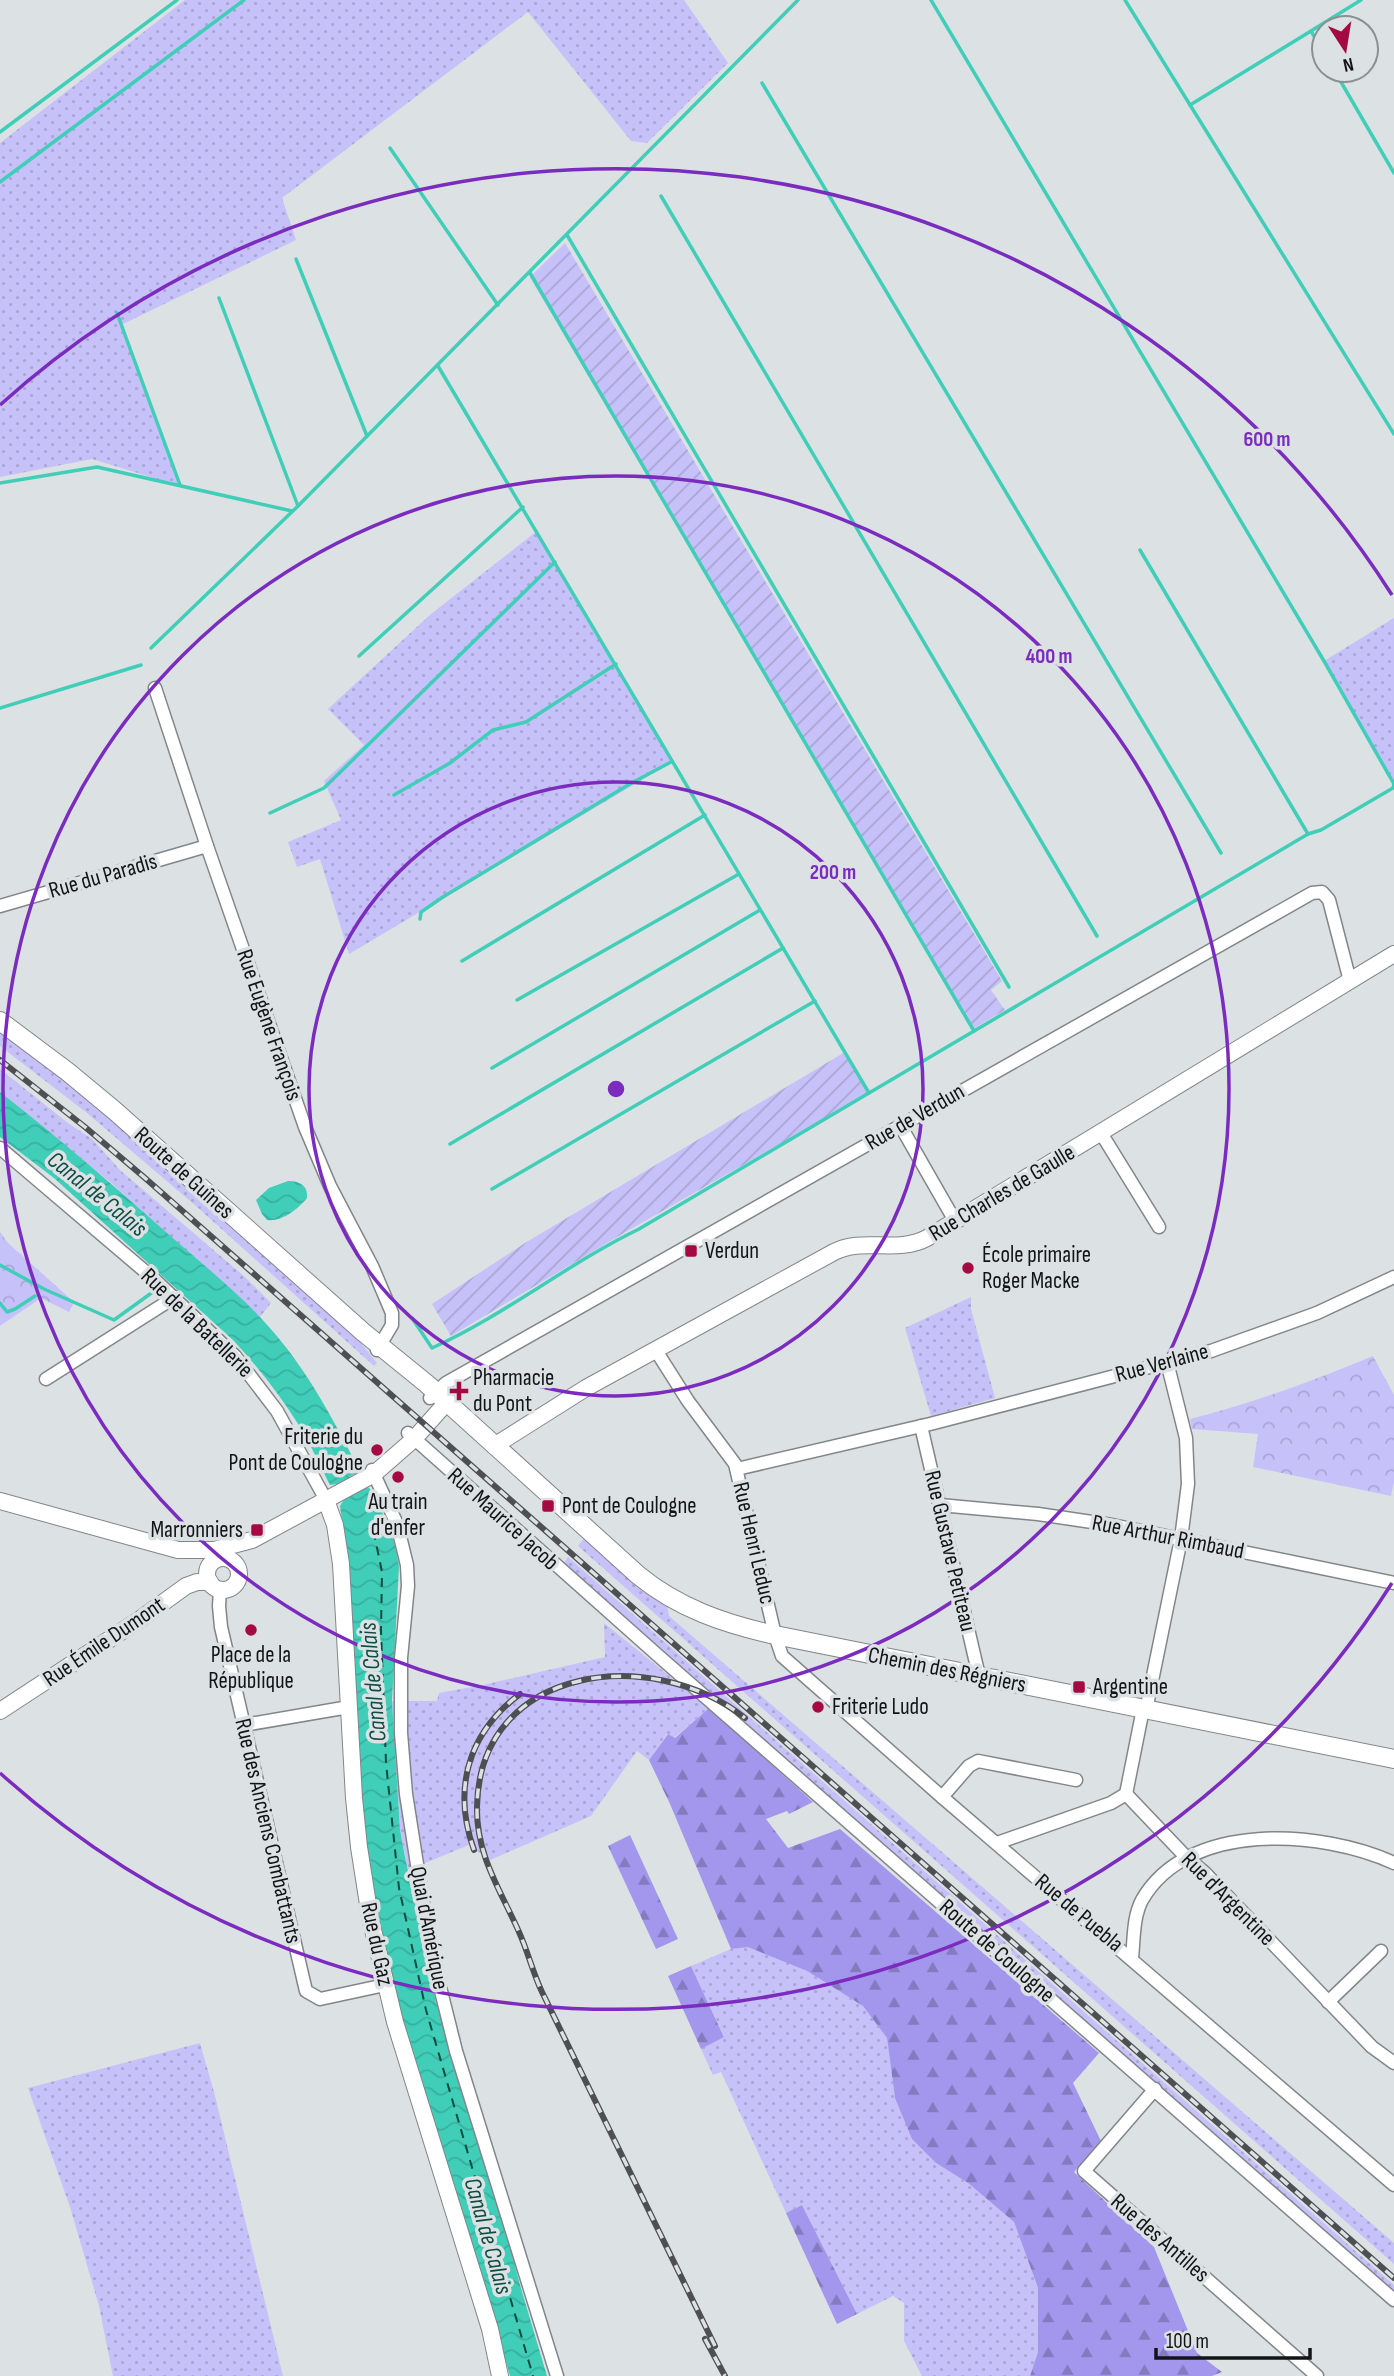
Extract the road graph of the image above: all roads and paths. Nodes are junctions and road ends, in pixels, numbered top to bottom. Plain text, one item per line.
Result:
1 (155, 688) dead end
2 (207, 846) junction
3 (0, 905) edge
4 (1394, 954) edge
5 (1350, 981) junction
6 (0, 1021) edge
7 (900, 1125) junction
8 (1101, 1133) junction
9 (0, 1148) edge
10 (955, 1221) junction
11 (1158, 1227) dead end
12 (1394, 1277) edge
13 (175, 1297) junction
14 (379, 1348) junction
15 (655, 1349) junction
16 (1167, 1362) junction
17 (46, 1379) dead end
18 (438, 1400) junction
19 (921, 1426) junction
20 (411, 1436) junction
21 (494, 1446) junction
22 (737, 1469) junction
23 (370, 1475) junction
24 (542, 1490) junction
25 (330, 1497) junction
26 (0, 1501) edge
27 (940, 1506) junction
28 (1181, 1539) junction
29 (252, 1540) junction
30 (178, 1550) junction
31 (226, 1560) junction
32 (1394, 1583) edge
33 (215, 1585) junction
34 (599, 1604) joint
35 (775, 1635) junction
36 (979, 1676) junction
37 (349, 1707) junction
38 (1145, 1710) junction
39 (0, 1712) edge
40 (244, 1725) junction
41 (1394, 1759) edge
42 (1076, 1780) dead end
43 (1126, 1794) junction
44 (942, 1797) junction
45 (997, 1843) junction
46 (1186, 1857) junction
47 (1394, 1863) edge
48 (1381, 1951) dead end
49 (1132, 1958) junction
50 (385, 1984) junction
51 (1328, 2002) junction
52 (1394, 2063) edge
53 (1155, 2089) junction
54 (1394, 2185) edge
55 (1394, 2300) edge
56 (500, 2376) edge
57 (557, 2376) edge
58 (1317, 2376) edge

1 - 2 street, Rue Eugène François
2 - 3 street, Rue du Paradis
2 - 14 street, Rue Eugène François
4 - 5 street, Rue Charles de Gaulle
5 - 7 street, Rue de Verdun
5 - 8 street, Rue Charles de Gaulle
6 - 14 main road, Route de Guînes
7 - 10 street
7 - 18 street, Rue de Verdun
8 - 10 street, Rue Charles de Gaulle
8 - 11 street
9 - 13 street, Rue de la Batellerie
10 - 15 street, Rue Charles de Gaulle
12 - 16 street, Rue Verlaine
13 - 17 street
13 - 25 street, Rue de la Batellerie
14 - 18 main road, Route de Guînes
15 - 21 street, Rue Charles de Gaulle
15 - 22 street, Rue Henri Leduc
16 - 19 street, Rue Verlaine
16 - 28 street
18 - 20 street
18 - 21 main road, Chemin des Régniers
18 - 24 main road, Chemin des Régniers
19 - 22 street, Rue Verlaine
19 - 27 street, Rue Gustave Petiteau
20 - 23 street
20 - 34 street, Rue Maurice Jacob
21 - 24 main road, Chemin des Régniers
22 - 35 street, Rue Henri Leduc
23 - 25 street
23 - 57 street, Quai d'Amérique
24 - 35 main road, Chemin des Régniers
25 - 29 street
25 - 37 street, Rue du Gaz
26 - 30 street
27 - 28 street, Rue Arthur Rimbaud
27 - 36 street, Rue Gustave Petiteau
28 - 32 street, Rue Arthur Rimbaud
28 - 38 street
29 - 30 street
29 - 31 street
30 - 31 street
31 - 33 street
31 - 33 street
33 - 39 street, Rue Émile Dumont
33 - 40 street, Rue des Anciens Combattants
34 - 53 street, Route de Coulogne
35 - 36 main road, Chemin des Régniers
35 - 44 street, Rue de Puebla
36 - 38 main road, Chemin des Régniers
37 - 40 street
37 - 50 street, Rue du Gaz
38 - 41 main road, Chemin des Régniers
38 - 43 street
40 - 50 street, Rue des Anciens Combattants
42 - 44 street
43 - 45 street
43 - 46 street, Rue d'Argentine
44 - 45 street, Rue de Puebla
45 - 49 street, Rue de Puebla
46 - 47 street
46 - 49 street
46 - 51 street, Rue d'Argentine
48 - 51 street
49 - 54 street, Rue de Puebla
50 - 56 street, Rue du Gaz
51 - 52 street, Rue d'Argentine
53 - 55 street, Route de Coulogne
53 - 58 street, Rue des Antilles

